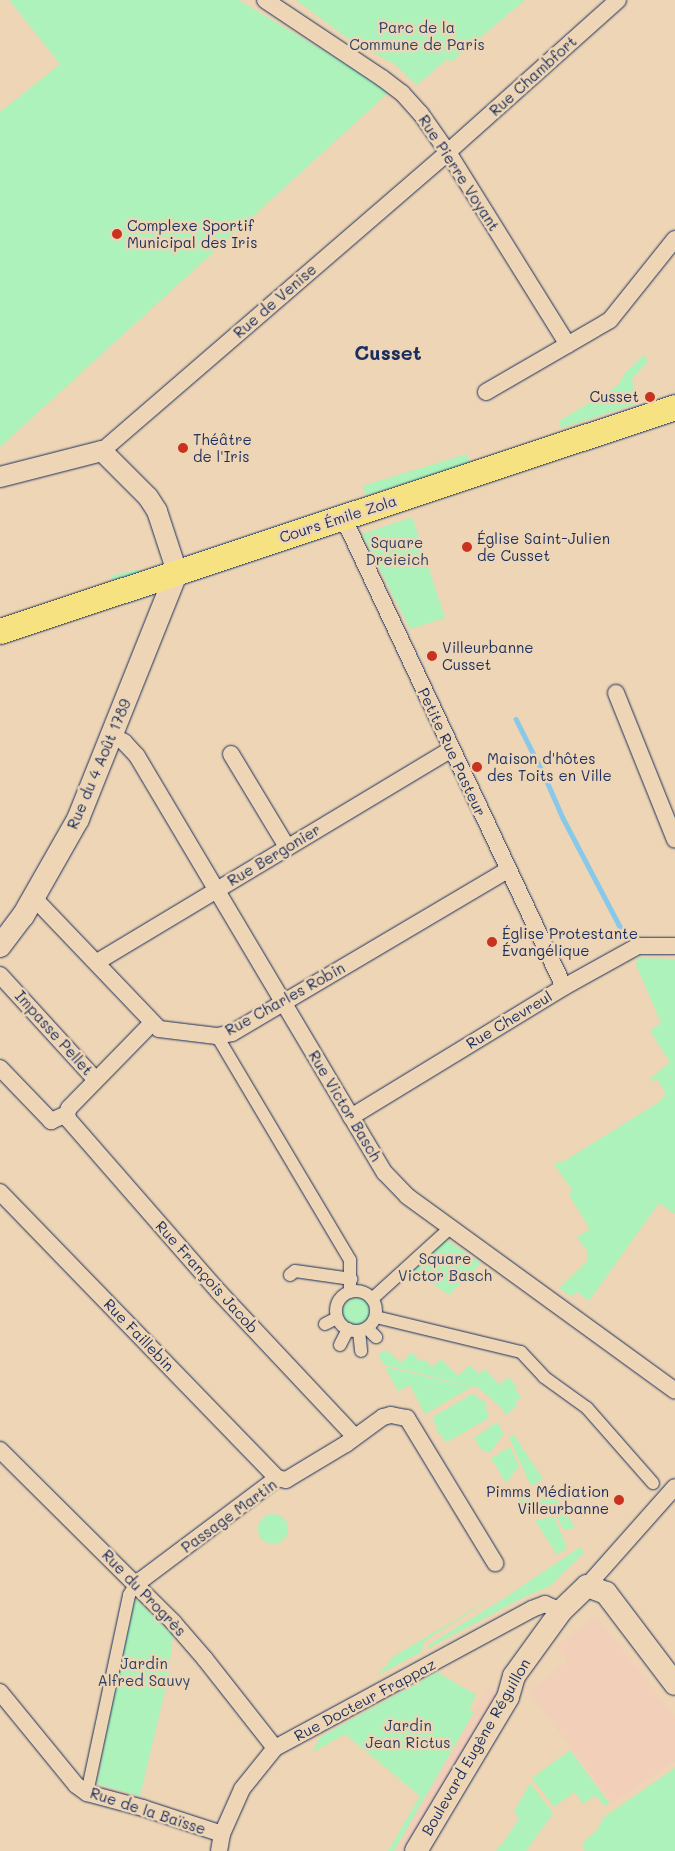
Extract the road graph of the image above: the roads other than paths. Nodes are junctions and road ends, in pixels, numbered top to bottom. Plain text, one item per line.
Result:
1 (265, 0) edge
2 (618, 0) edge
3 (448, 152) junction
4 (675, 239) edge
5 (568, 345) junction
6 (486, 392) dead end
7 (675, 407) edge
8 (102, 450) junction
9 (0, 477) edge
10 (343, 517) junction
11 (177, 572) junction
12 (0, 630) edge
13 (616, 692) dead end
14 (111, 735) junction
15 (451, 749) junction
16 (231, 754) dead end
17 (675, 840) edge
18 (287, 847) junction
19 (508, 870) junction
20 (216, 890) junction
21 (34, 898) junction
22 (0, 946) edge
23 (675, 946) edge
24 (97, 962) junction
25 (0, 975) edge
26 (564, 987) junction
27 (284, 1001) junction
28 (152, 1023) junction
29 (217, 1036) junction
30 (0, 1068) edge
31 (96, 1080) junction
32 (67, 1114) junction
33 (351, 1117) junction
34 (0, 1192) edge
35 (450, 1228) junction
36 (290, 1275) dead end
37 (351, 1285) junction
38 (372, 1299) junction
39 (376, 1317) junction
40 (337, 1318) junction
41 (325, 1324) dead end
42 (363, 1331) junction
43 (340, 1344) dead end
44 (361, 1351) dead end
45 (675, 1391) edge
46 (354, 1436) junction
47 (0, 1450) edge
48 (277, 1478) junction
49 (653, 1483) dead end
50 (675, 1487) edge
51 (495, 1563) dead end
52 (136, 1584) junction
53 (587, 1586) junction
54 (561, 1611) junction
55 (675, 1684) edge
56 (0, 1692) edge
57 (275, 1748) junction
58 (87, 1793) junction
59 (222, 1834) junction
60 (219, 1851) edge
61 (416, 1851) edge

1 - 3 street, Rue Pierre Voyant
2 - 3 street, Rue Chambfort
3 - 5 street, Rue Pierre Voyant
3 - 8 street, Rue de Venise
4 - 5 street
5 - 6 street
7 - 10 main road, Cours Émile Zola
8 - 9 street
8 - 11 street
10 - 11 main road, Cours Émile Zola
10 - 15 street, Petite Rue Pasteur
11 - 12 main road, Cours Émile Zola
11 - 14 main road, Rue du 4 Août 1789
13 - 17 street
14 - 20 street, Rue Victor Basch
14 - 21 main road, Rue du 4 Août 1789
15 - 18 street, Rue Bergonier
15 - 19 street, Petite Rue Pasteur
16 - 18 street
18 - 20 street, Rue Bergonier
19 - 26 street, Petite Rue Pasteur
19 - 27 street, Rue Charles Robin
20 - 24 street, Rue Bergonier
20 - 27 street, Rue Victor Basch
21 - 22 main road, Rue du 4 Août 1789
21 - 24 street
23 - 26 street, Rue Chevreul
24 - 28 street
25 - 31 street, Impasse Pellet
26 - 33 street, Rue Chevreul
27 - 29 street, Rue Charles Robin
27 - 33 street, Rue Victor Basch
28 - 29 street, Rue Charles Robin
28 - 31 street
29 - 37 street
30 - 32 street
31 - 32 street, Impasse Pellet
32 - 46 street, Rue François Jacob
33 - 35 street, Rue Victor Basch
34 - 48 street, Rue Faillebin
35 - 38 street
35 - 45 street, Rue Victor Basch
36 - 37 street
37 - 38 street
37 - 40 street
38 - 39 street
39 - 42 street
39 - 49 street
40 - 41 street
40 - 42 street
42 - 43 street
42 - 44 street
46 - 48 street, Passage Martin
46 - 51 street, Passage Martin
47 - 52 street, Rue du Progrès
48 - 52 street, Passage Martin
50 - 53 street, Boulevard Eugène Réguillon
52 - 57 street, Rue du Progrès
52 - 58 street
53 - 54 main road, Boulevard Eugène Réguillon
53 - 55 main road
54 - 57 street, Rue Docteur Frappaz
54 - 61 main road, Boulevard Eugène Réguillon
56 - 58 street, Rue de la Baïsse
57 - 59 street, Rue Docteur Frappaz
58 - 59 street, Rue de la Baïsse
59 - 60 street, Rue Docteur Frappaz

